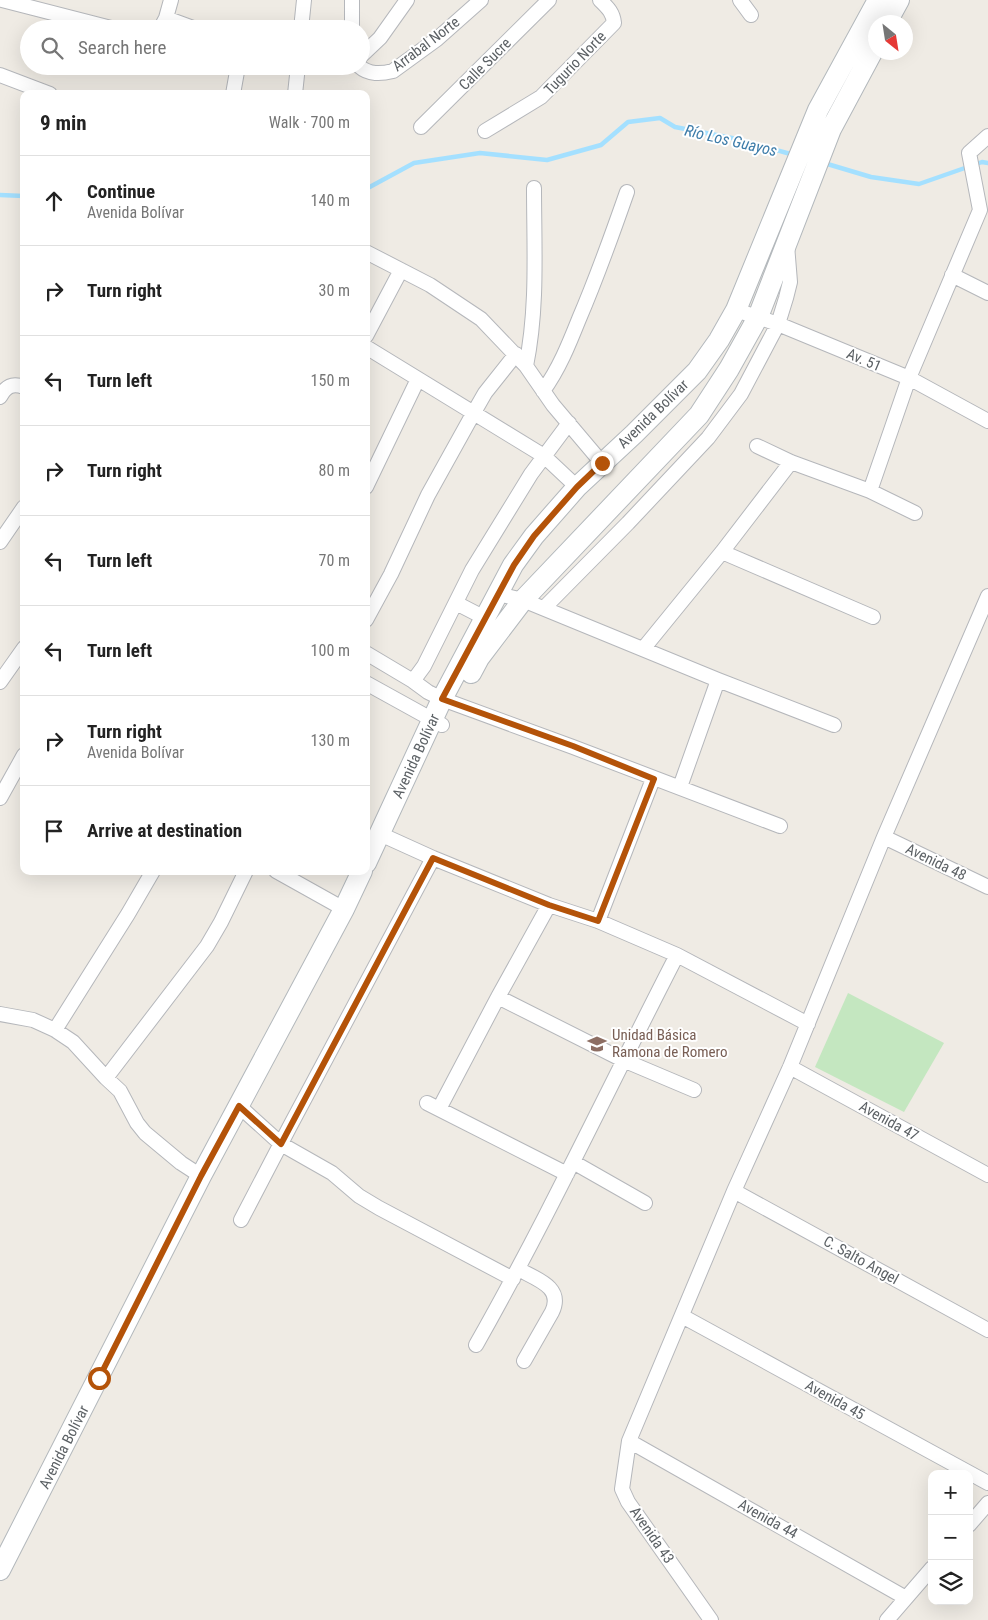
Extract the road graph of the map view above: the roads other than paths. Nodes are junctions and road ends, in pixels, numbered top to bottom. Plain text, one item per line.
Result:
1 (2, 0) edge
2 (171, 0) edge
3 (304, 0) edge
4 (352, 0) edge
5 (407, 0) edge
6 (482, 0) edge
7 (549, 0) edge
8 (600, 0) edge
9 (740, 0) edge
10 (878, 0) edge
11 (899, 0) edge
12 (751, 15) dead end
13 (892, 15) edge
14 (80, 20) edge
15 (164, 20) edge
16 (302, 20) edge
17 (352, 20) edge
18 (370, 47) edge
19 (868, 60) edge
20 (370, 70) edge
21 (0, 75) edge
22 (236, 75) edge
23 (297, 75) edge
24 (39, 90) edge
25 (234, 90) edge
26 (295, 90) edge
27 (421, 128) dead end
28 (485, 131) dead end
29 (988, 136) edge
30 (534, 188) dead end
31 (627, 192) dead end
32 (786, 241) junction
33 (370, 254) edge
34 (401, 270) junction
35 (952, 275) junction
36 (988, 293) edge
37 (736, 310) junction
38 (758, 316) junction
39 (778, 324) junction
40 (370, 328) edge
41 (370, 349) edge
42 (516, 354) junction
43 (526, 366) junction
44 (908, 378) junction
45 (418, 379) junction
46 (20, 386) edge
47 (543, 391) junction
48 (0, 397) edge
49 (473, 414) junction
50 (988, 421) edge
51 (569, 423) junction
52 (757, 446) dead end
53 (544, 456) junction
54 (791, 462) junction
55 (602, 463) junction
56 (370, 479) edge
57 (577, 487) junction
58 (870, 491) junction
59 (610, 508) junction
60 (20, 513) edge
61 (915, 513) dead end
62 (628, 523) junction
63 (0, 542) edge
64 (722, 552) junction
65 (498, 594) junction
66 (988, 596) edge
67 (523, 600) junction
68 (456, 602) junction
69 (544, 608) junction
70 (370, 613) edge
71 (873, 617) dead end
72 (485, 618) junction
73 (643, 649) junction
74 (20, 654) edge
75 (370, 655) edge
76 (718, 680) junction
77 (413, 681) junction
78 (0, 682) edge
79 (370, 685) edge
80 (448, 701) junction
81 (437, 723) junction
82 (834, 725) dead end
83 (20, 762) edge
84 (654, 779) junction
85 (680, 788) junction
86 (0, 798) edge
87 (780, 826) dead end
88 (380, 834) junction
89 (884, 837) junction
90 (370, 854) edge
91 (433, 858) junction
92 (151, 875) edge
93 (244, 875) edge
94 (283, 875) edge
95 (360, 875) edge
96 (988, 887) edge
97 (549, 905) junction
98 (344, 909) junction
99 (598, 921) junction
100 (676, 956) junction
101 (498, 997) junction
102 (0, 1014) edge
103 (808, 1024) junction
104 (55, 1030) junction
105 (623, 1060) junction
106 (790, 1067) junction
107 (106, 1078) junction
108 (694, 1090) dead end
109 (239, 1106) junction
110 (281, 1144) junction
111 (570, 1168) junction
112 (988, 1175) edge
113 (201, 1176) junction
114 (734, 1191) junction
115 (645, 1203) dead end
116 (241, 1220) dead end
117 (516, 1274) junction
118 (682, 1316) junction
119 (988, 1330) edge
120 (476, 1345) dead end
121 (524, 1361) dead end
122 (629, 1441) junction
123 (988, 1483) edge
124 (988, 1503) edge
125 (973, 1520) edge
126 (0, 1570) edge
127 (928, 1573) edge
128 (906, 1598) junction
129 (711, 1620) edge
130 (887, 1620) edge

1 - 14 street
2 - 15 street
3 - 16 street
4 - 17 street
5 - 18 street
6 - 20 street, Arrabal Norte
7 - 27 street, Calle Sucre
8 - 28 street, Tugurio Norte
9 - 12 street
10 - 37 main road, Avenida Bolívar
11 - 13 main road
19 - 32 main road, Avenida Bolívar
21 - 24 street
22 - 25 street
23 - 26 street
29 - 35 street
30 - 43 street
31 - 47 street
32 - 38 main road, Avenida Bolívar
32 - 39 street
33 - 34 street
34 - 40 street
34 - 42 street
35 - 36 street
35 - 44 street
37 - 38 street, Av. 51
37 - 55 main road, Avenida Bolívar
38 - 39 street, Av. 51
38 - 59 main road, Avenida Bolívar
39 - 44 street, Av. 51
39 - 62 street
41 - 45 street
42 - 43 street
42 - 49 street
43 - 47 street
44 - 50 street, Av. 51
44 - 58 street
45 - 49 street
45 - 56 street
46 - 48 street
47 - 51 street
49 - 53 street
49 - 70 street
51 - 53 street
51 - 55 street
52 - 54 street
53 - 57 street
53 - 68 street
54 - 58 street
54 - 64 street
55 - 57 main road, Avenida Bolívar
57 - 65 main road, Avenida Bolívar
58 - 61 street
59 - 62 street
59 - 67 main road, Avenida Bolívar
60 - 63 street
62 - 69 street
64 - 71 street
64 - 73 street
65 - 67 street
65 - 72 main road, Avenida Bolívar
66 - 89 street, Avenida 43
67 - 69 street
67 - 80 main road, Avenida Bolívar
68 - 72 street
68 - 77 street
69 - 73 street
72 - 80 main road, Avenida Bolívar
73 - 76 street
74 - 78 street
75 - 77 street
76 - 82 street
76 - 85 street
77 - 80 street
79 - 81 street
80 - 81 main road, Avenida Bolívar
80 - 84 street
81 - 88 main road, Avenida Bolívar
83 - 86 street
84 - 85 street
84 - 99 street
85 - 87 street
88 - 90 main road, Avenida Bolívar
88 - 91 street
89 - 96 street, Avenida 48
89 - 103 street, Avenida 43
91 - 97 street
91 - 110 street
92 - 104 street
93 - 107 street
94 - 98 street
95 - 98 main road, Avenida Bolívar
97 - 99 street
97 - 101 street
98 - 109 main road, Avenida Bolívar
99 - 100 street
100 - 103 street
100 - 105 street
101 - 105 street
101 - 111 street
102 - 104 street
103 - 106 street, Avenida 43
104 - 107 street
105 - 108 street
105 - 111 street
106 - 112 street, Avenida 47
106 - 114 street, Avenida 43
107 - 113 street
109 - 110 street
109 - 113 main road, Avenida Bolívar
110 - 116 street
110 - 117 street
111 - 115 street
111 - 117 street
113 - 126 main road, Avenida Bolívar
114 - 118 street, Avenida 43
114 - 119 street, C. Salto Angel
117 - 120 street
117 - 121 street
118 - 122 street, Avenida 43
118 - 123 street, Avenida 45
122 - 128 street, Avenida 44
122 - 129 street, Avenida 43
124 - 125 street
127 - 128 street
128 - 130 street

